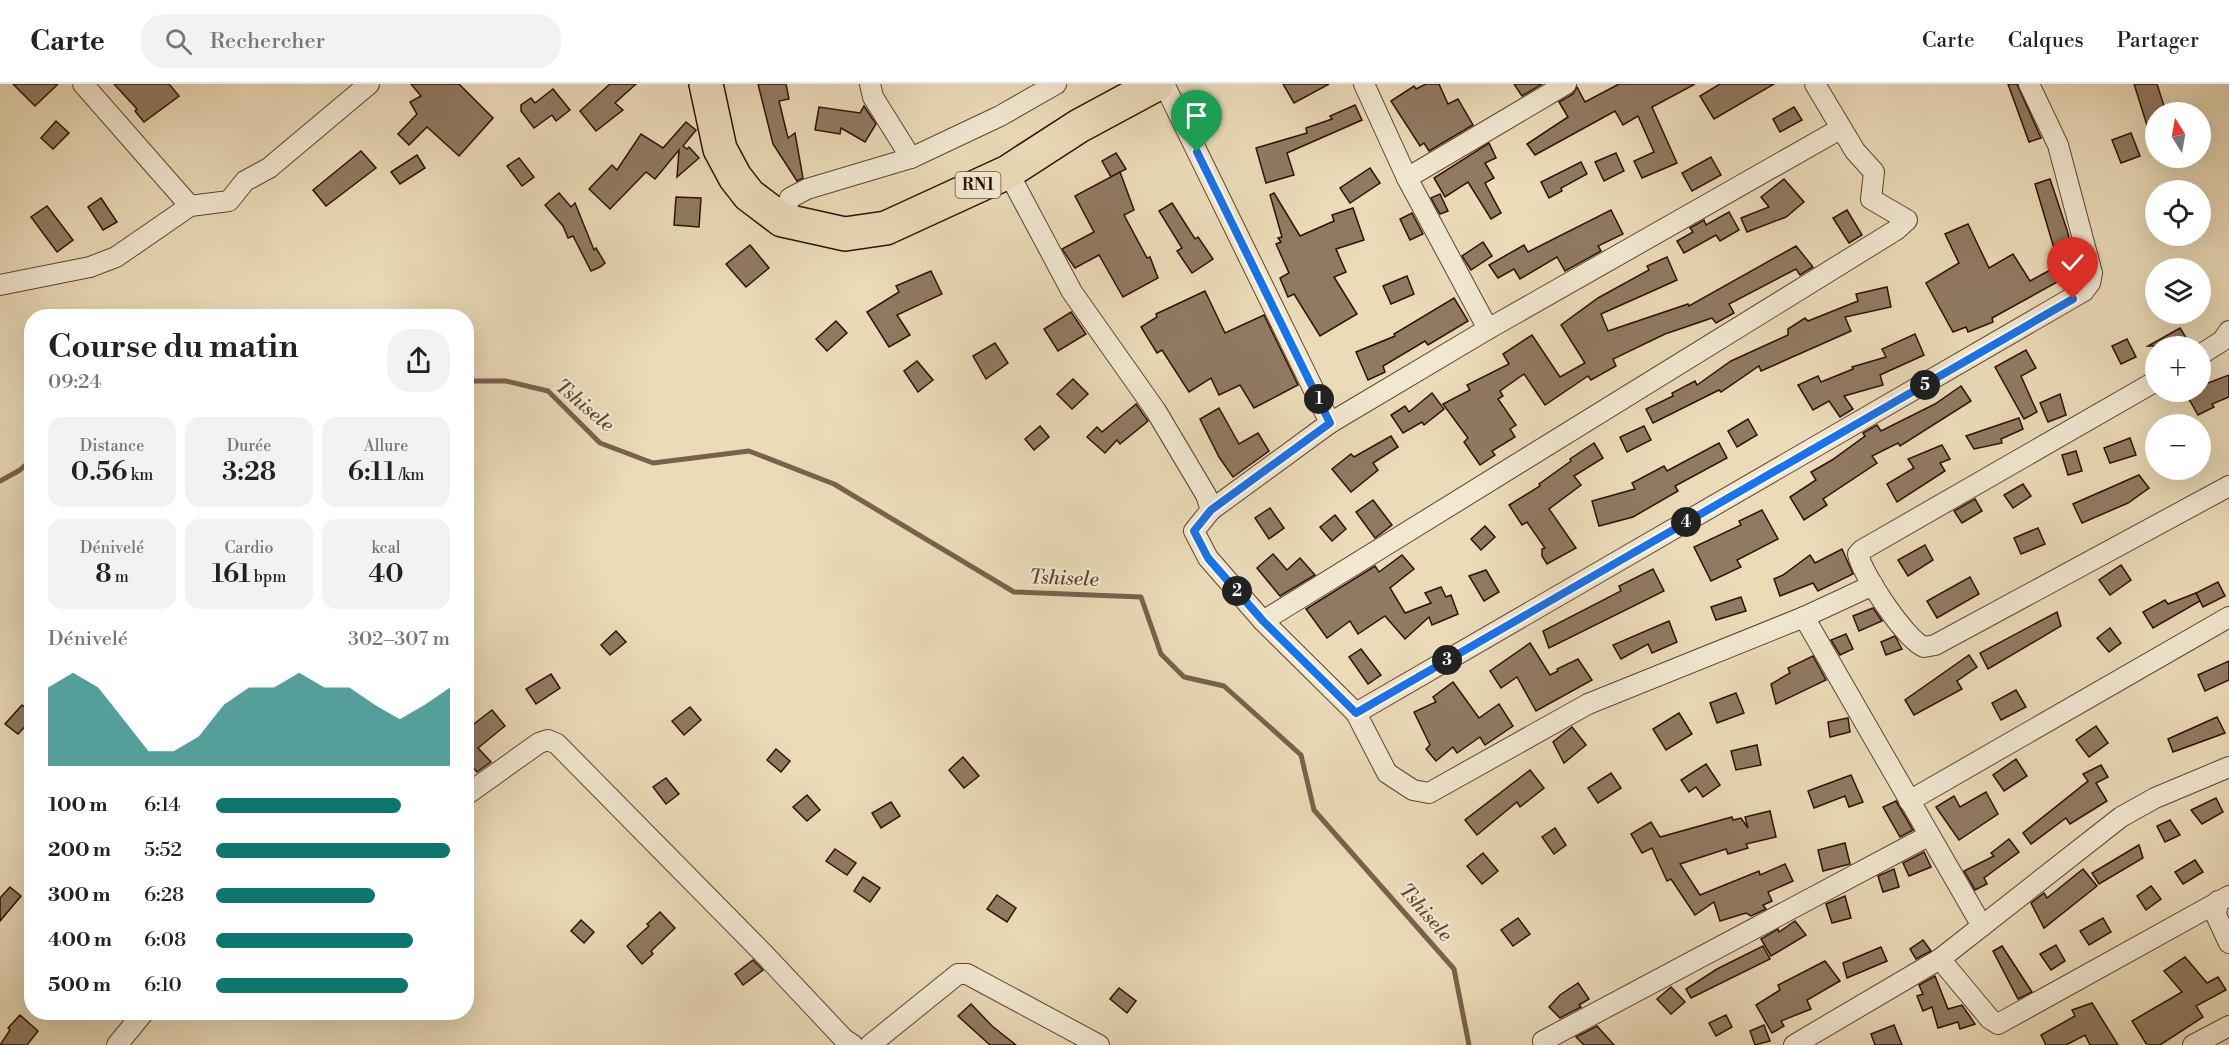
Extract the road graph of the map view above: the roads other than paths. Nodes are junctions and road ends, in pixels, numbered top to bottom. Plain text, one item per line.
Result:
1 (83, 84) edge
2 (369, 84) edge
3 (706, 84) edge
4 (870, 84) edge
5 (1056, 84) edge
6 (1157, 84) edge
7 (1164, 84) edge
8 (1364, 84) edge
9 (1566, 84) edge
10 (1815, 84) edge
11 (2029, 84) edge
12 (1840, 129) junction
13 (911, 158) junction
14 (1008, 172) junction
15 (1407, 178) junction
16 (190, 206) junction
17 (782, 220) junction
18 (0, 285) edge
19 (1488, 328) junction
20 (2229, 332) edge
21 (2211, 348) edge
22 (2145, 387) edge
23 (1330, 423) junction
24 (2229, 486) edge
25 (1211, 510) junction
26 (1873, 585) junction
27 (1804, 617) junction
28 (2229, 617) edge
29 (1263, 621) junction
30 (1356, 713) junction
31 (2229, 767) edge
32 (474, 789) edge
33 (1909, 801) junction
34 (1928, 836) junction
35 (2223, 899) edge
36 (1982, 926) junction
37 (2229, 943) edge
38 (1940, 959) junction
39 (137, 1020) edge
40 (2229, 1026) edge
41 (1543, 1041) dead end
42 (117, 1045) edge
43 (853, 1045) edge
44 (870, 1045) edge
45 (1099, 1045) edge
46 (1794, 1045) edge
47 (2193, 1045) edge

1 - 16 street
2 - 16 street
3 - 17 highway, RN1
4 - 13 street
5 - 13 street
6 - 14 highway, RN1
7 - 23 street
8 - 15 street
9 - 15 street
10 - 12 street
11 - 30 street
12 - 19 street
12 - 29 street
13 - 17 street
14 - 17 highway, RN1
14 - 25 street
15 - 19 street
16 - 18 street
19 - 23 street
20 - 21 street
22 - 26 street
23 - 25 street
24 - 26 street
25 - 29 street
26 - 27 street
27 - 30 street
27 - 33 street
28 - 33 street
29 - 30 street
31 - 36 street
32 - 43 street
33 - 34 street
34 - 36 street
34 - 41 street
35 - 37 street
35 - 38 street
36 - 38 street
38 - 46 street
39 - 42 street
40 - 47 street
44 - 45 street

